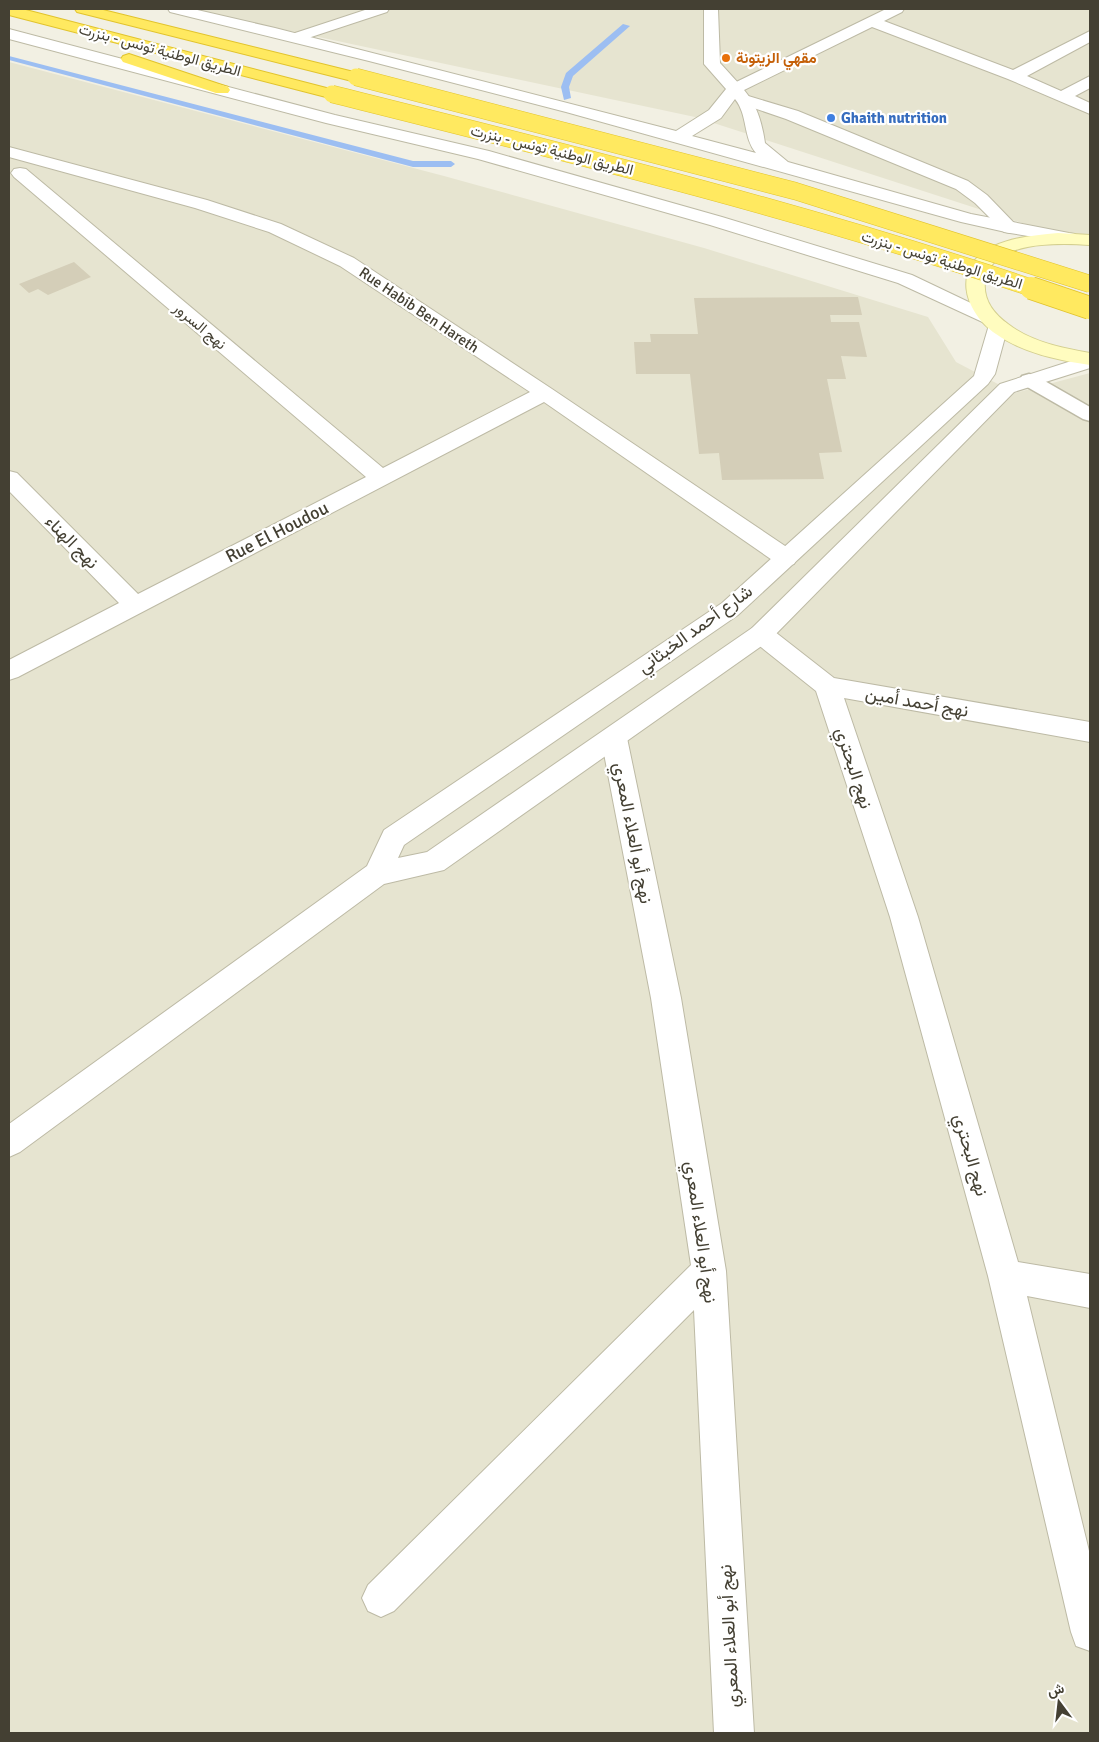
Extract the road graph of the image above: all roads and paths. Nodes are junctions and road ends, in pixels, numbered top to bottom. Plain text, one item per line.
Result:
1 (82, 9) edge
2 (175, 9) edge
3 (382, 9) edge
4 (711, 9) edge
5 (897, 9) edge
6 (9, 10) edge
7 (9, 19) edge
8 (872, 22) junction
9 (9, 34) edge
10 (1090, 36) edge
11 (294, 38) junction
12 (1014, 76) junction
13 (1090, 81) edge
14 (222, 90) junction
15 (740, 94) junction
16 (1062, 97) junction
17 (1090, 108) edge
18 (680, 137) junction
19 (9, 152) edge
20 (48, 163) junction
21 (784, 166) junction
22 (15, 175) edge
23 (1010, 228) junction
24 (1069, 238) junction
25 (1090, 240) edge
26 (1090, 284) edge
27 (1090, 308) edge
28 (994, 323) junction
29 (1090, 360) edge
30 (1029, 380) junction
31 (545, 393) junction
32 (1090, 415) edge
33 (9, 478) edge
34 (381, 478) junction
35 (786, 558) junction
36 (135, 605) junction
37 (761, 634) junction
38 (9, 671) edge
39 (827, 686) junction
40 (1090, 732) edge
41 (614, 738) junction
42 (377, 874) junction
43 (9, 1142) edge
44 (709, 1271) junction
45 (1005, 1276) junction
46 (1090, 1291) edge
47 (381, 1598) dead end
48 (1090, 1632) edge
49 (734, 1733) edge

1 - 26 highway, الطريق الوطنية تونس - بنزرت, bridge
2 - 11 street
3 - 11 street
4 - 15 street
5 - 8 street
6 - 27 highway, الطريق الوطنية تونس - بنزرت, bridge
7 - 14 highway
8 - 12 street
8 - 15 street
9 - 14 street
10 - 12 street
11 - 18 street
12 - 16 street
13 - 16 street
14 - 28 street
15 - 18 street
15 - 21 street
15 - 23 street
16 - 17 street
18 - 21 street
19 - 20 street, Rue Habib Ben Hareth
20 - 22 street
20 - 31 street, Rue Habib Ben Hareth
21 - 23 street
22 - 34 street, نهج السرور
23 - 24 street
24 - 25 main road
24 - 28 main road
28 - 29 main road
28 - 35 street, شارع أحمد الخبثاني
29 - 30 street
30 - 32 lane
30 - 37 street
31 - 34 street, Rue El Houdou
31 - 35 street, Rue Habib Ben Hareth
33 - 36 street, نهج الهناء
34 - 36 street, Rue El Houdou
35 - 42 street, شارع أحمد الخبثاني
36 - 38 street, Rue El Houdou
37 - 39 street, نهج أحمد أمين
37 - 41 street
39 - 40 street, نهج أحمد أمين
39 - 45 street, نهج البحتري
41 - 42 street
41 - 44 street, نهج أبو العلاء المعري
42 - 43 street
44 - 47 street
44 - 49 street, نهج أبو العلاء المعري
45 - 46 street
45 - 48 street, نهج البحتري

